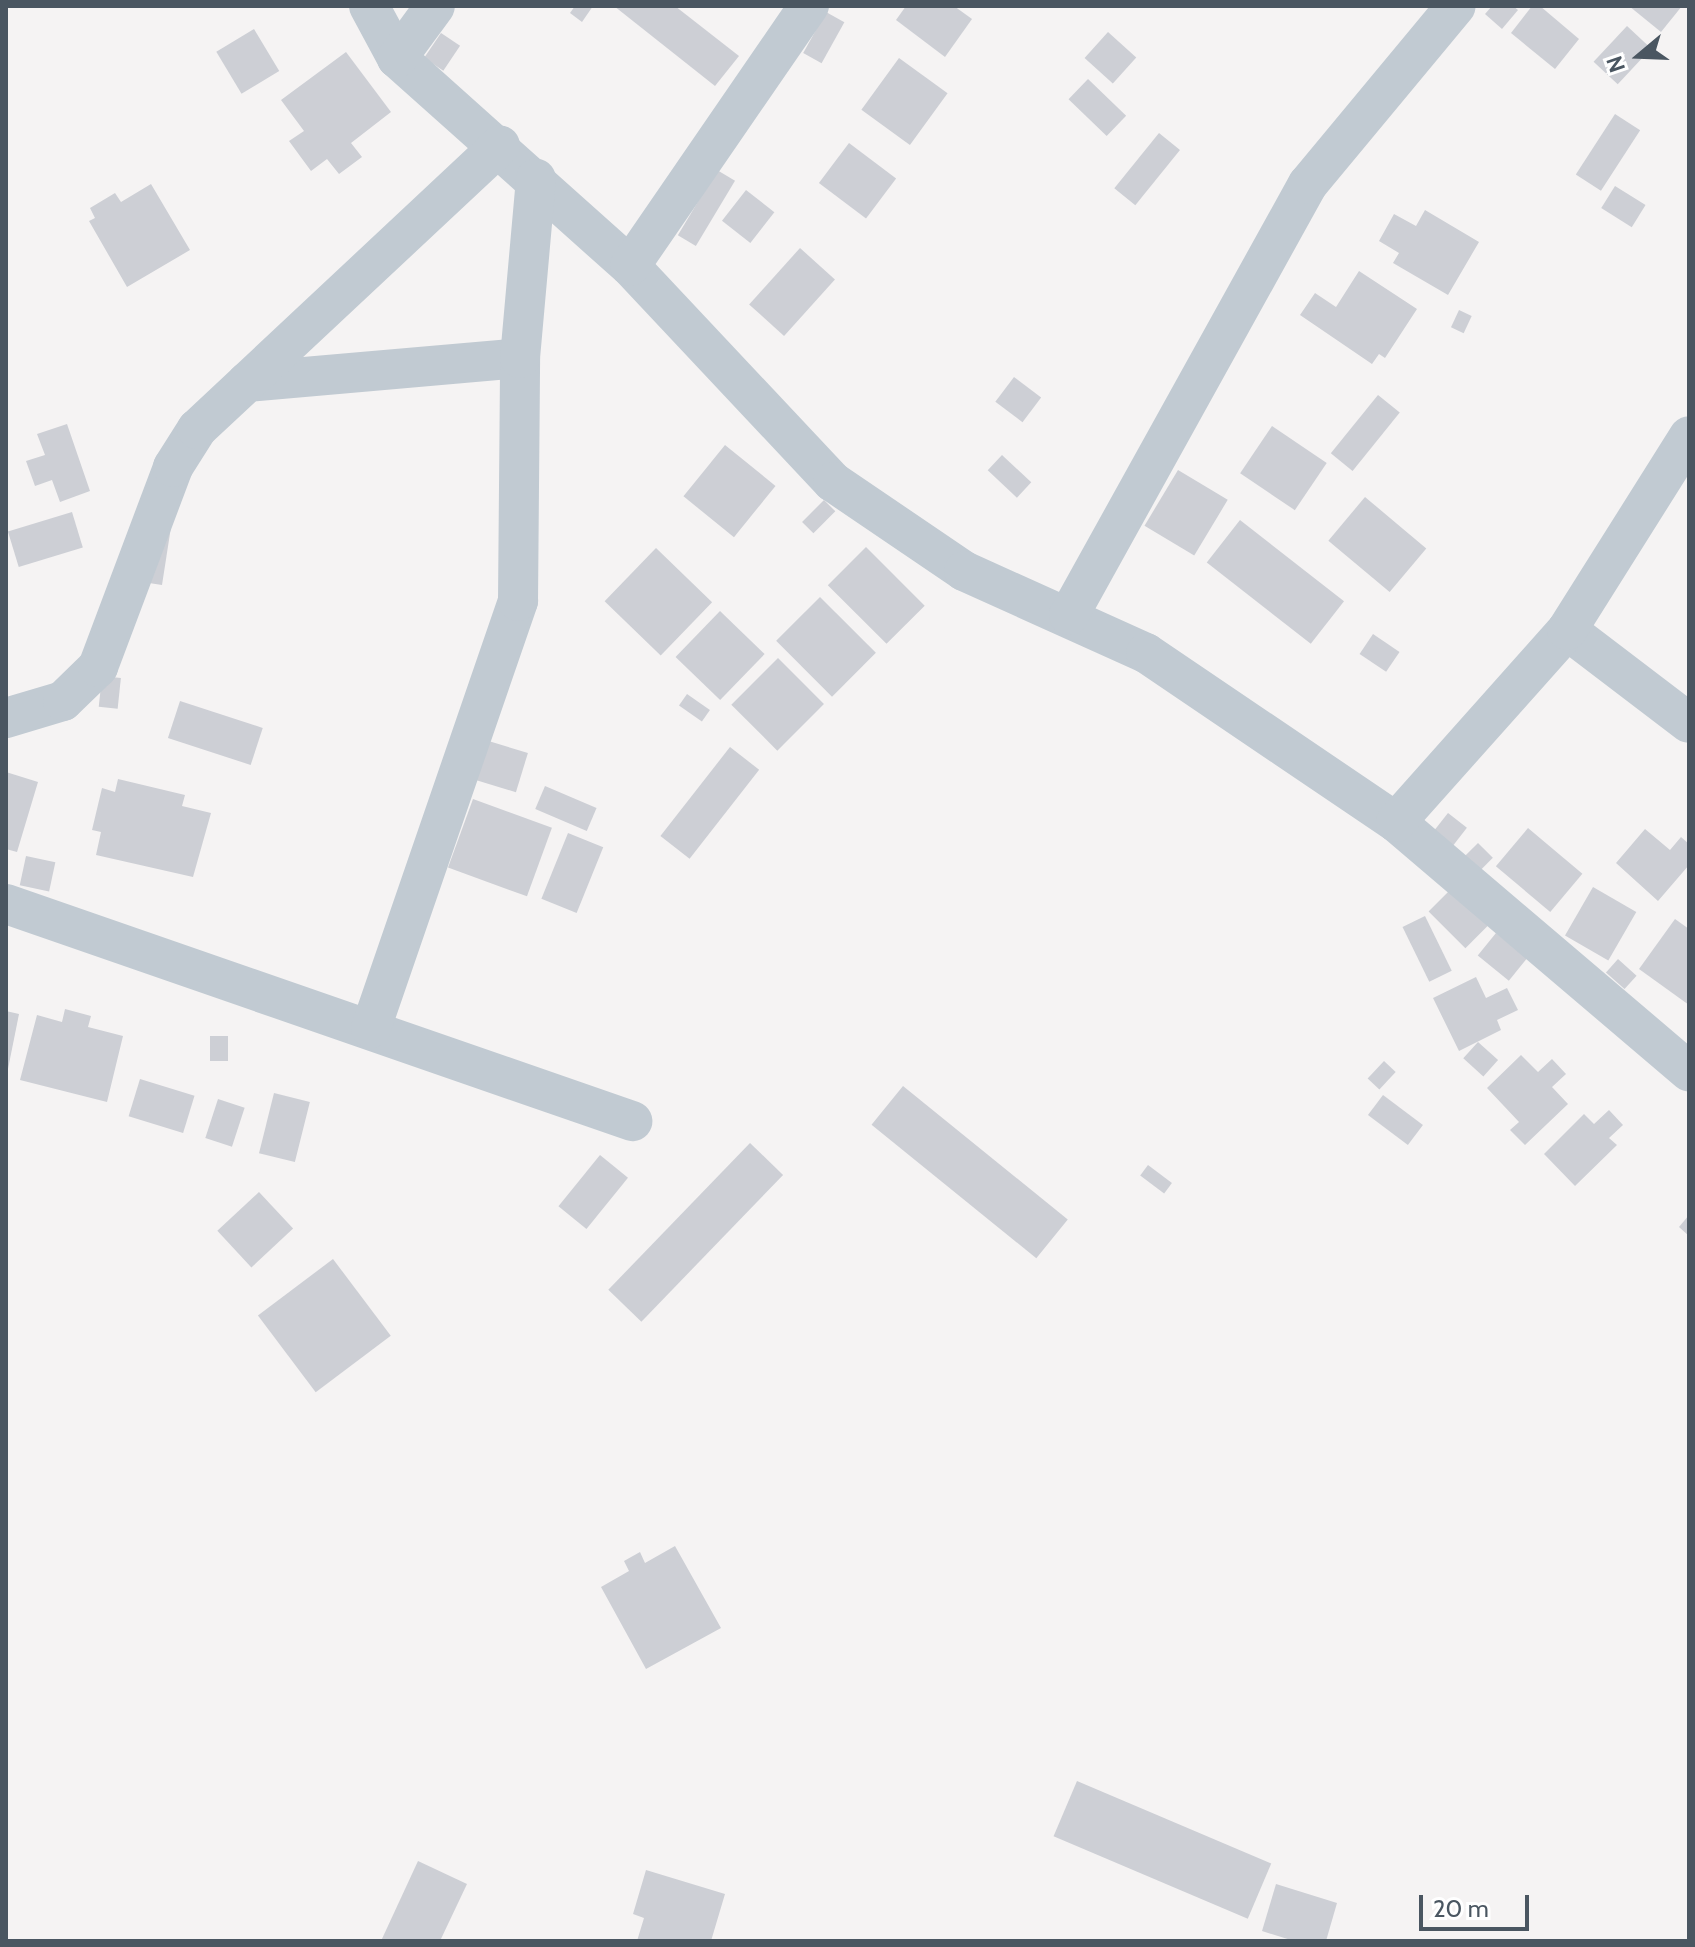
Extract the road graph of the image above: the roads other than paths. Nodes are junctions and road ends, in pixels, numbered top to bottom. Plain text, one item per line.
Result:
1 (369, 6) edge
2 (435, 6) edge
3 (809, 6) edge
4 (1456, 6) edge
5 (397, 58) junction
6 (500, 145) junction
7 (536, 179) junction
8 (630, 266) junction
9 (520, 358) junction
10 (247, 382) junction
11 (1689, 436) edge
12 (1069, 615) junction
13 (1567, 630) junction
14 (6, 718) edge
15 (1689, 723) edge
16 (1396, 822) junction
17 (6, 904) edge
18 (371, 1028) junction
19 (1689, 1071) edge
20 (632, 1121) dead end

1 - 5 street
2 - 5 street
3 - 8 street
4 - 12 street
5 - 6 street
6 - 7 street
6 - 10 street
7 - 8 street
7 - 9 street
8 - 12 street
9 - 10 street
9 - 18 street
10 - 14 street
11 - 13 street
12 - 16 street
13 - 15 street
13 - 16 street
16 - 19 street
17 - 18 street
18 - 20 street

